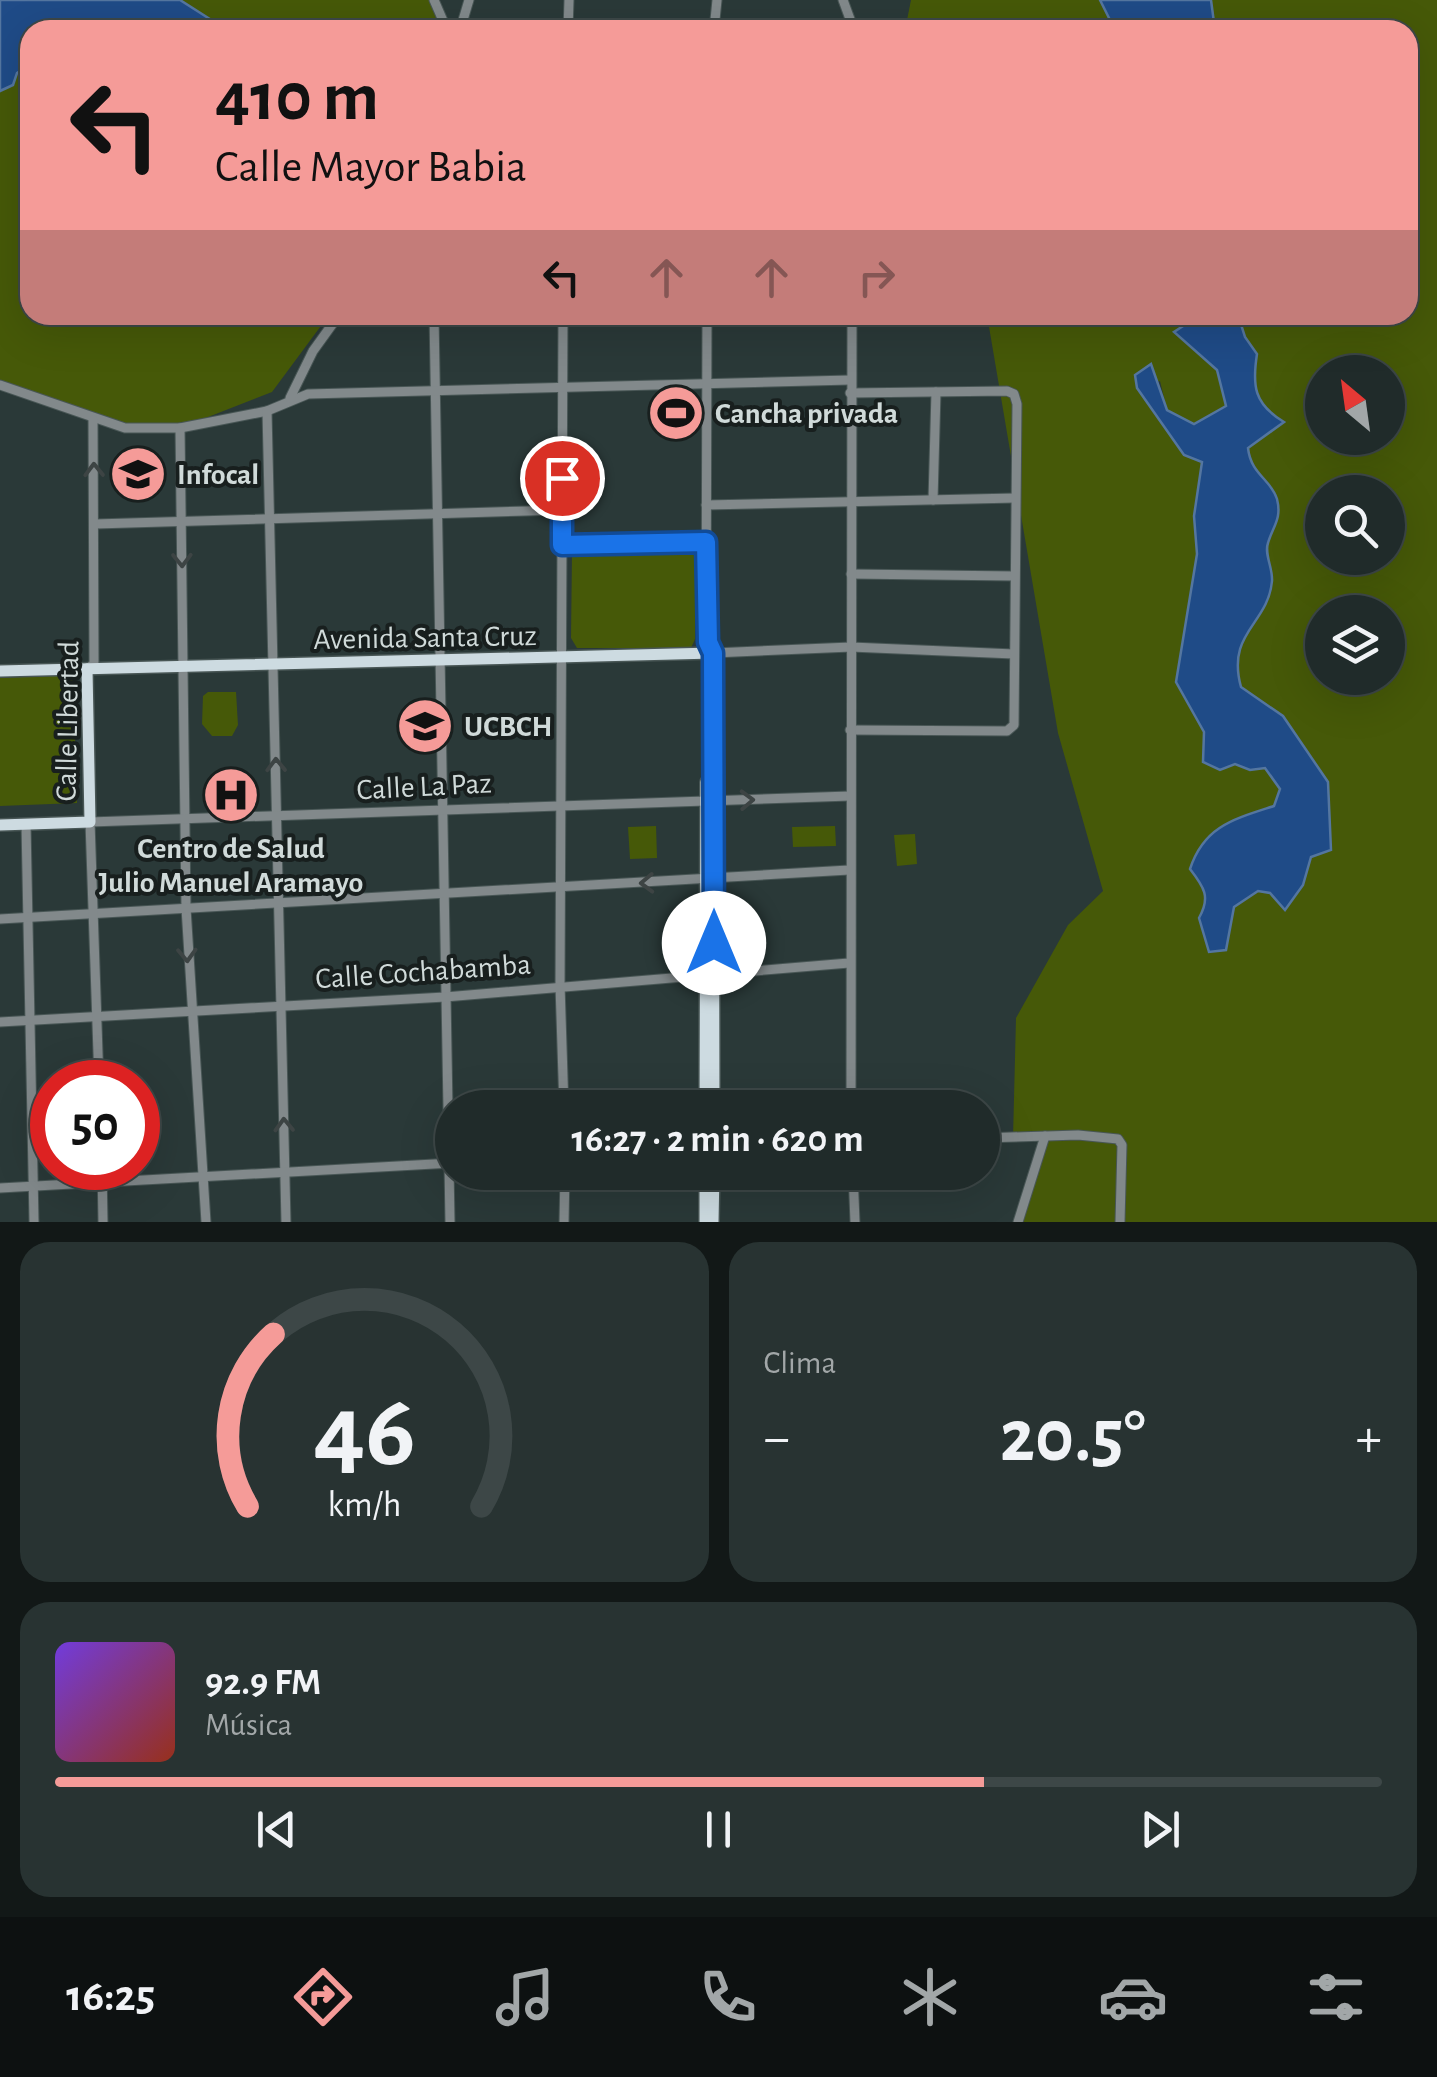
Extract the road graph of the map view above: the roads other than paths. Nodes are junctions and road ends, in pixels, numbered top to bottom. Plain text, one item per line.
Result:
1 (332, 325) edge
2 (434, 325) edge
3 (564, 325) edge
4 (707, 325) edge
5 (852, 325) edge
6 (850, 380) junction
7 (706, 382) junction
8 (562, 384) junction
9 (0, 385) edge
10 (434, 388) junction
11 (936, 392) junction
12 (850, 393) junction
13 (290, 398) junction
14 (267, 411) junction
15 (93, 420) junction
16 (180, 428) junction
17 (1015, 498) junction
18 (934, 500) junction
19 (851, 502) junction
20 (706, 505) junction
21 (562, 510) junction
22 (438, 513) junction
23 (182, 521) junction
24 (271, 521) junction
25 (95, 524) junction
26 (706, 542) junction
27 (562, 545) junction
28 (851, 574) junction
29 (1014, 576) junction
30 (851, 648) junction
31 (709, 649) junction
32 (1014, 654) junction
33 (565, 658) junction
34 (440, 662) junction
35 (274, 666) junction
36 (183, 667) junction
37 (87, 670) junction
38 (0, 671) edge
39 (850, 730) junction
40 (850, 796) junction
41 (710, 802) junction
42 (564, 804) junction
43 (443, 810) junction
44 (276, 818) junction
45 (184, 820) junction
46 (90, 822) junction
47 (26, 824) junction
48 (0, 825) edge
49 (849, 870) junction
50 (710, 880) junction
51 (564, 886) junction
52 (444, 896) junction
53 (278, 904) junction
54 (186, 908) junction
55 (95, 914) junction
56 (28, 918) junction
57 (0, 920) edge
58 (849, 963) junction
59 (709, 975) junction
60 (560, 985) junction
61 (445, 997) junction
62 (281, 1006) junction
63 (189, 1010) junction
64 (96, 1017) junction
65 (28, 1021) junction
66 (0, 1022) edge
67 (98, 1060) edge
68 (449, 1090) edge
69 (563, 1090) edge
70 (706, 1090) edge
71 (713, 1090) edge
72 (851, 1090) edge
73 (30, 1104) edge
74 (1045, 1136) junction
75 (1000, 1137) edge
76 (435, 1165) edge
77 (286, 1172) junction
78 (204, 1178) junction
79 (160, 1180) edge
80 (30, 1186) edge
81 (0, 1188) edge
82 (32, 1190) edge
83 (102, 1190) edge
84 (451, 1190) edge
85 (565, 1190) edge
86 (705, 1190) edge
87 (714, 1190) edge
88 (854, 1190) edge
89 (34, 1222) edge
90 (103, 1222) edge
91 (206, 1222) edge
92 (286, 1222) edge
93 (450, 1222) edge
94 (564, 1222) edge
95 (704, 1222) edge
96 (714, 1222) edge
97 (856, 1222) edge
98 (1018, 1222) edge
99 (1120, 1222) edge

1 - 13 street
2 - 10 street
3 - 8 street
4 - 7 street
5 - 6 street
6 - 7 street
6 - 12 street
7 - 8 street
7 - 20 street
8 - 10 street
8 - 21 street
9 - 15 street
10 - 13 street
10 - 22 street
11 - 12 street
11 - 17 street
11 - 18 street
12 - 19 street
13 - 14 street
14 - 16 street
14 - 24 street
15 - 16 street
25 -> 15 street, Calle Libertad
16 - 23 street
17 - 18 street
17 - 29 street
18 - 19 street
19 - 20 street
19 - 28 street
20 - 26 street
21 - 22 street
21 - 27 street
22 - 24 street
22 - 34 street
23 - 24 street
23 - 25 street
23 -> 36 street
24 - 35 street
25 - 37 street, Calle Libertad
26 - 27 street
26 - 31 street
27 - 33 street
28 - 29 street
28 - 30 street
29 - 32 street
30 - 31 street, Avenida Santa Cruz
30 - 32 street, Avenida Santa Cruz
30 - 39 street
31 - 33 main road, Avenida Santa Cruz
31 - 41 main road
32 - 39 street
33 - 34 main road, Avenida Santa Cruz
33 - 42 street
34 - 35 main road, Avenida Santa Cruz
34 - 43 street
35 - 36 main road, Avenida Santa Cruz
44 -> 35 street
36 - 37 main road, Avenida Santa Cruz
36 - 45 street
37 - 38 main road, Avenida Santa Cruz
37 - 46 main road, Calle Libertad
39 - 40 street
41 -> 40 street, Calle La Paz
40 - 49 street
41 - 42 street, Calle La Paz
41 - 50 main road
42 - 43 street, Calle La Paz
42 - 51 street
43 - 44 street, Calle La Paz
43 - 52 street
44 - 45 street, Calle La Paz
44 - 53 street
45 - 46 street, Calle La Paz
45 - 54 street
46 - 47 main road, Calle La Paz
46 - 55 street, Calle Libertad
47 - 48 main road, Calle La Paz
47 - 56 street
49 - 50 street
49 - 58 street
50 -> 51 street
50 - 59 main road
51 - 52 street
51 - 60 street
52 - 53 street
52 - 61 street
53 - 54 street
53 - 62 street
54 - 55 street
54 -> 63 street
55 - 56 street
55 - 64 street, Calle Libertad
56 - 57 street
56 - 65 street
58 - 59 street, Calle Cochabamba
58 - 72 street
59 - 60 street, Calle Cochabamba
59 - 70 main road
59 - 71 main road
60 - 61 street, Calle Cochabamba
60 - 69 street
61 - 62 street, Calle Cochabamba
61 - 68 street
62 - 63 street, Calle Cochabamba
77 -> 62 street
63 - 64 street, Calle Cochabamba
63 - 78 street
64 - 65 street, Calle Cochabamba
64 - 67 street, Calle Libertad
65 - 66 street, Calle Cochabamba
65 - 73 street
74 - 75 street
74 - 98 street
74 - 99 street
76 - 77 street
77 - 78 street
77 - 92 street
78 - 79 street
78 - 91 street
80 - 81 street
82 - 89 street
83 - 90 street
84 - 93 street
85 - 94 street
86 - 95 main road
87 - 96 main road
88 - 97 street

